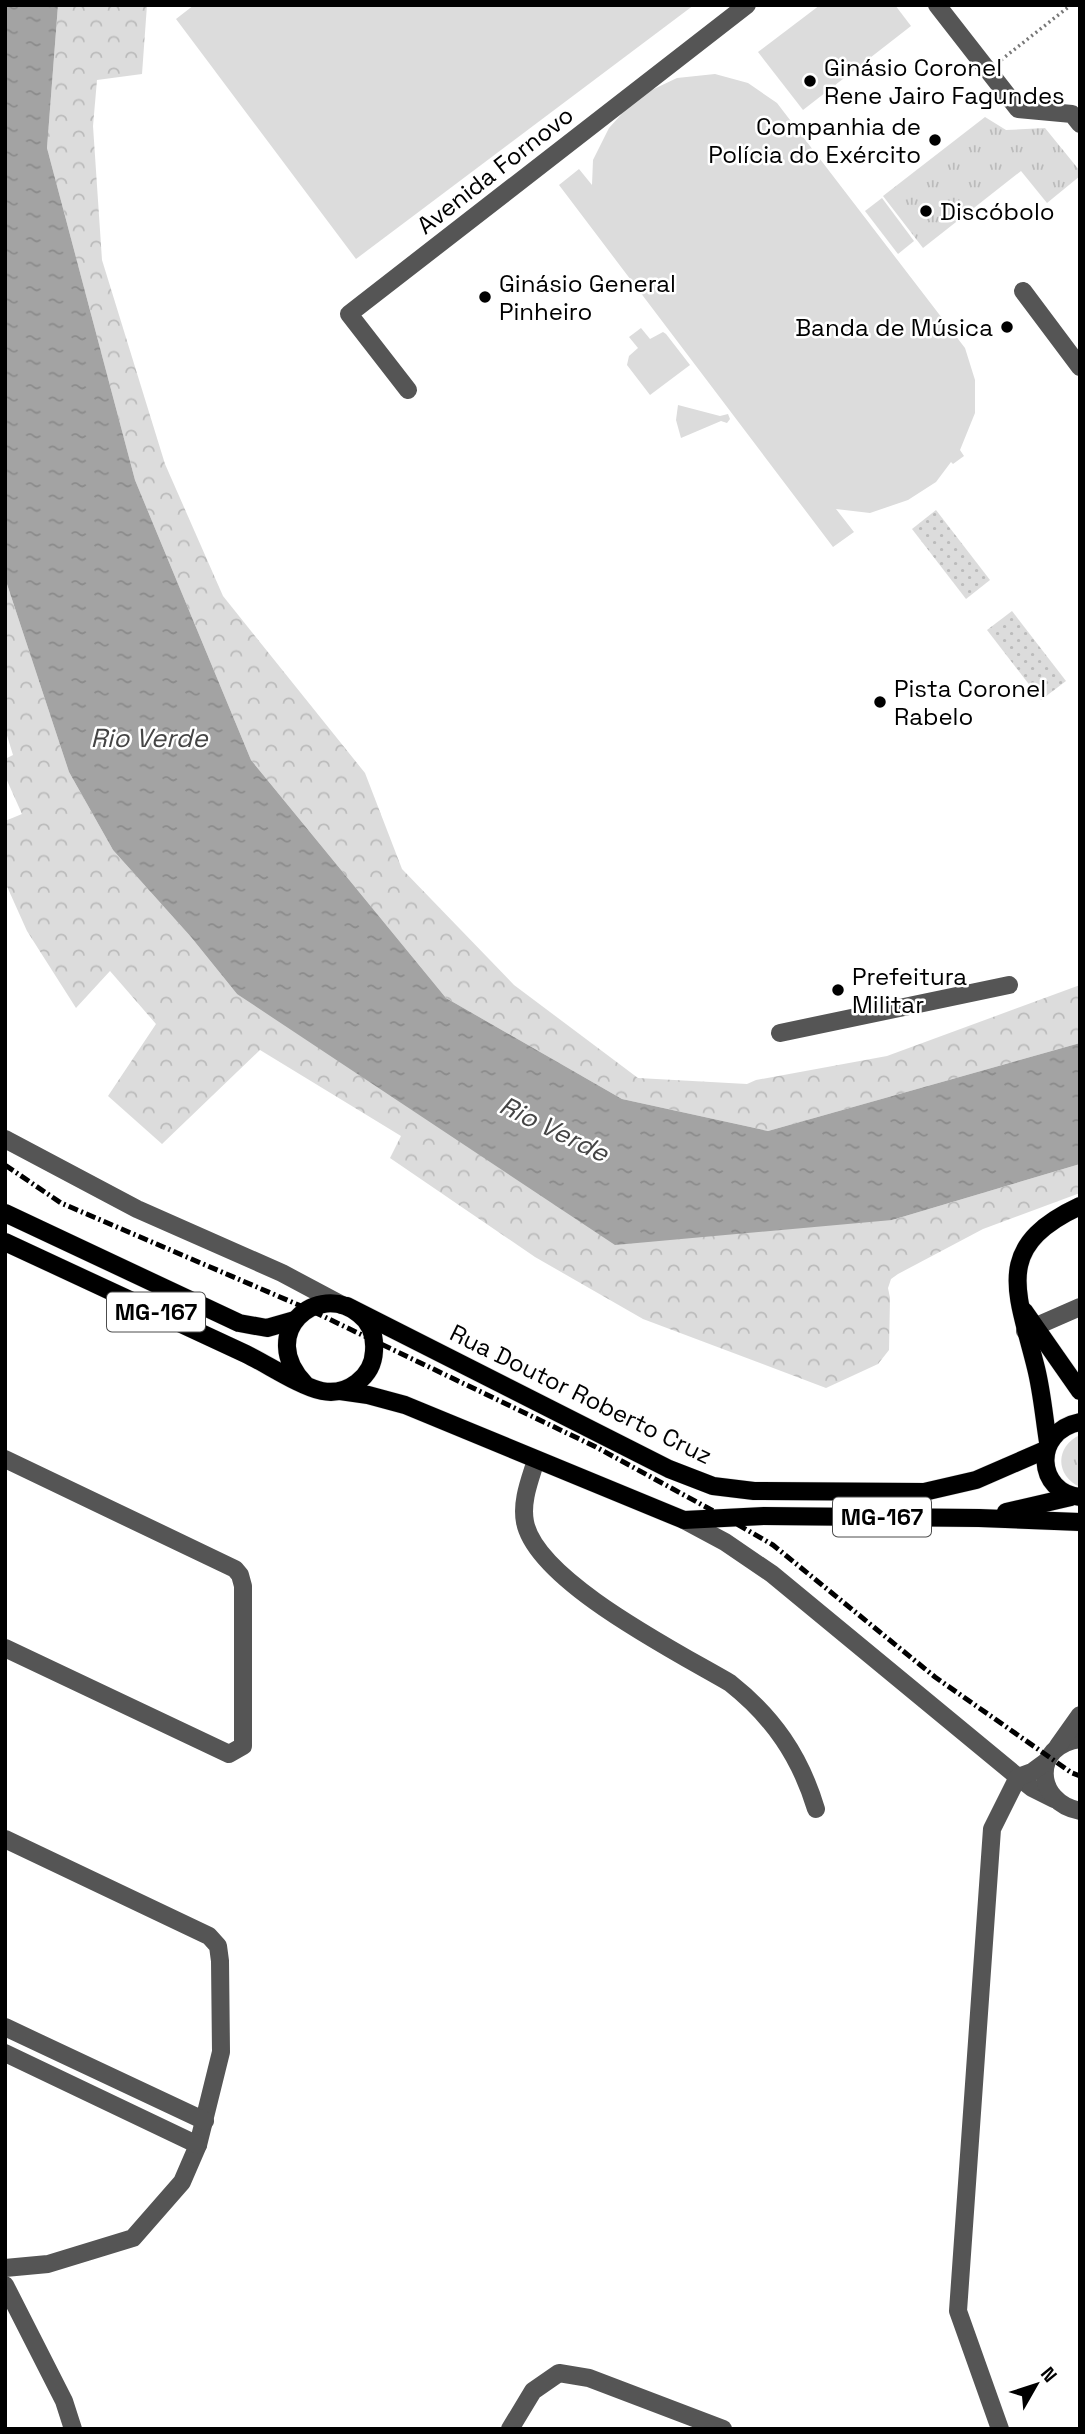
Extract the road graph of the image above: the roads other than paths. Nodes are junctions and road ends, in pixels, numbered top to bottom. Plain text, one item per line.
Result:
1 (747, 5) edge
2 (937, 5) edge
3 (1080, 124) edge
4 (1023, 290) dead end
5 (1080, 367) edge
6 (408, 390) dead end
7 (1009, 985) dead end
8 (780, 1033) dead end
9 (5, 1139) edge
10 (1080, 1206) edge
11 (5, 1213) edge
12 (5, 1242) edge
13 (344, 1306) junction
14 (1080, 1307) edge
15 (295, 1320) junction
16 (1031, 1328) junction
17 (305, 1384) junction
18 (340, 1391) junction
19 (1080, 1391) edge
20 (1080, 1422) edge
21 (1047, 1446) junction
22 (5, 1459) edge
23 (536, 1460) junction
24 (1077, 1500) edge
25 (979, 1518) junction
26 (684, 1520) junction
27 (1080, 1522) edge
28 (5, 1648) edge
29 (1080, 1715) edge
30 (1080, 1739) edge
31 (1051, 1756) junction
32 (1018, 1777) junction
33 (1054, 1799) junction
34 (816, 1809) dead end
35 (1079, 1811) edge
36 (5, 1839) edge
37 (5, 2027) edge
38 (5, 2053) edge
39 (205, 2121) junction
40 (198, 2145) junction
41 (5, 2268) edge
42 (5, 2286) edge
43 (73, 2429) edge
44 (510, 2429) edge
45 (723, 2429) edge
46 (1000, 2429) edge

1 - 6 street, Avenida Fornovo
2 - 3 street
4 - 5 street
7 - 8 street
9 - 13 street, Rua Doutor Roberto Cruz
10 - 16 main road
11 - 15 main road, MG-167
12 - 17 main road, MG-167
13 - 15 main road, MG-167
13 - 18 main road
13 - 21 main road, Rua Doutor Roberto Cruz
14 - 16 street
15 - 17 main road
16 - 19 main road
16 - 21 main road
17 - 18 main road, MG-167
18 - 23 main road, MG-167
20 - 21 main road, Rua Doutor Roberto Cruz
21 - 24 main road, MG-167
22 - 28 street
23 - 26 main road, MG-167
23 - 34 street
24 - 25 main road, MG-167
25 - 26 main road, MG-167
25 - 27 main road, MG-167
26 - 32 street
29 - 31 street
30 - 31 street
31 - 32 street
31 - 33 street
32 - 33 street
32 - 46 street
33 - 35 street
36 - 39 street
37 - 39 street
38 - 40 street
39 - 40 street
40 - 41 street
42 - 43 street
44 - 45 street

